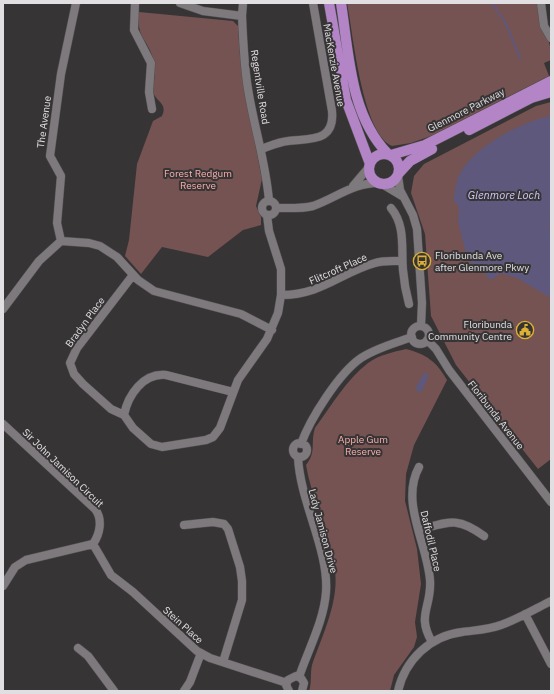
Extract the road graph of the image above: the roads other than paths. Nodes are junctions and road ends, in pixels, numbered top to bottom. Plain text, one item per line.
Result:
1 (76, 3) edge
2 (135, 3) edge
3 (180, 3) edge
4 (243, 3) edge
5 (313, 3) edge
6 (329, 3) edge
7 (341, 3) edge
8 (541, 3) edge
9 (242, 16) junction
10 (551, 38) edge
11 (551, 81) edge
12 (551, 92) edge
13 (152, 109) dead end
14 (261, 149) junction
15 (389, 155) junction
16 (370, 165) junction
17 (398, 175) junction
18 (381, 184) junction
19 (351, 188) junction
20 (402, 196) junction
21 (269, 201) junction
22 (276, 208) junction
23 (391, 208) dead end
24 (267, 215) junction
25 (60, 241) junction
26 (402, 261) junction
27 (133, 275) junction
28 (282, 295) junction
29 (409, 304) dead end
30 (3, 309) edge
31 (421, 326) junction
32 (272, 330) junction
33 (412, 337) junction
34 (427, 340) junction
35 (233, 392) junction
36 (124, 415) junction
37 (3, 424) edge
38 (419, 467) dead end
39 (551, 502) edge
40 (184, 525) dead end
41 (419, 530) junction
42 (484, 536) dead end
43 (93, 544) junction
44 (3, 586) edge
45 (551, 601) edge
46 (525, 614) junction
47 (432, 642) junction
48 (78, 648) dead end
49 (200, 653) junction
50 (222, 662) junction
51 (551, 664) edge
52 (299, 677) junction
53 (288, 687) edge
54 (114, 691) edge
55 (184, 691) edge
56 (302, 691) edge
57 (398, 691) edge

1 - 25 street, The Avenue
2 - 13 street
3 - 9 street
4 - 9 street, Regentville Road
5 - 14 street, MacKenzie Avenue
6 - 16 main road
7 - 15 main road
8 - 10 street
9 - 14 street, Regentville Road
11 - 15 main road, Glenmore Parkway
12 - 17 main road, Glenmore Parkway
14 - 21 street, Regentville Road
15 - 16 main road
15 - 17 main road
16 - 18 main road
16 - 19 street
17 - 18 main road
17 - 20 street
18 - 19 street
18 - 20 street
19 - 22 street
20 - 31 street
21 - 22 street
21 - 24 street
22 - 24 street
23 - 26 street
24 - 28 street
25 - 27 street
25 - 30 street
26 - 28 street, Flitcroft Place
26 - 29 street
27 - 32 street
27 - 36 street, Bradyn Place
28 - 32 street
31 - 33 street
31 - 34 street
32 - 35 street
33 - 34 street
33 - 52 street, Lady Jamison Drive
34 - 39 street, Floribunda Avenue
35 - 36 street
35 - 36 street
37 - 43 street, Sir John Jamison Circuit
38 - 41 street, Daffodil Place
40 - 50 street
41 - 42 street
41 - 47 street, Daffodil Place
43 - 44 street
43 - 49 street, Stein Place
45 - 46 street
46 - 47 street
46 - 51 street
47 - 57 street
48 - 54 street
49 - 50 street, Stein Place
49 - 55 street
50 - 53 street, Stein Place
52 - 53 street
52 - 56 street

